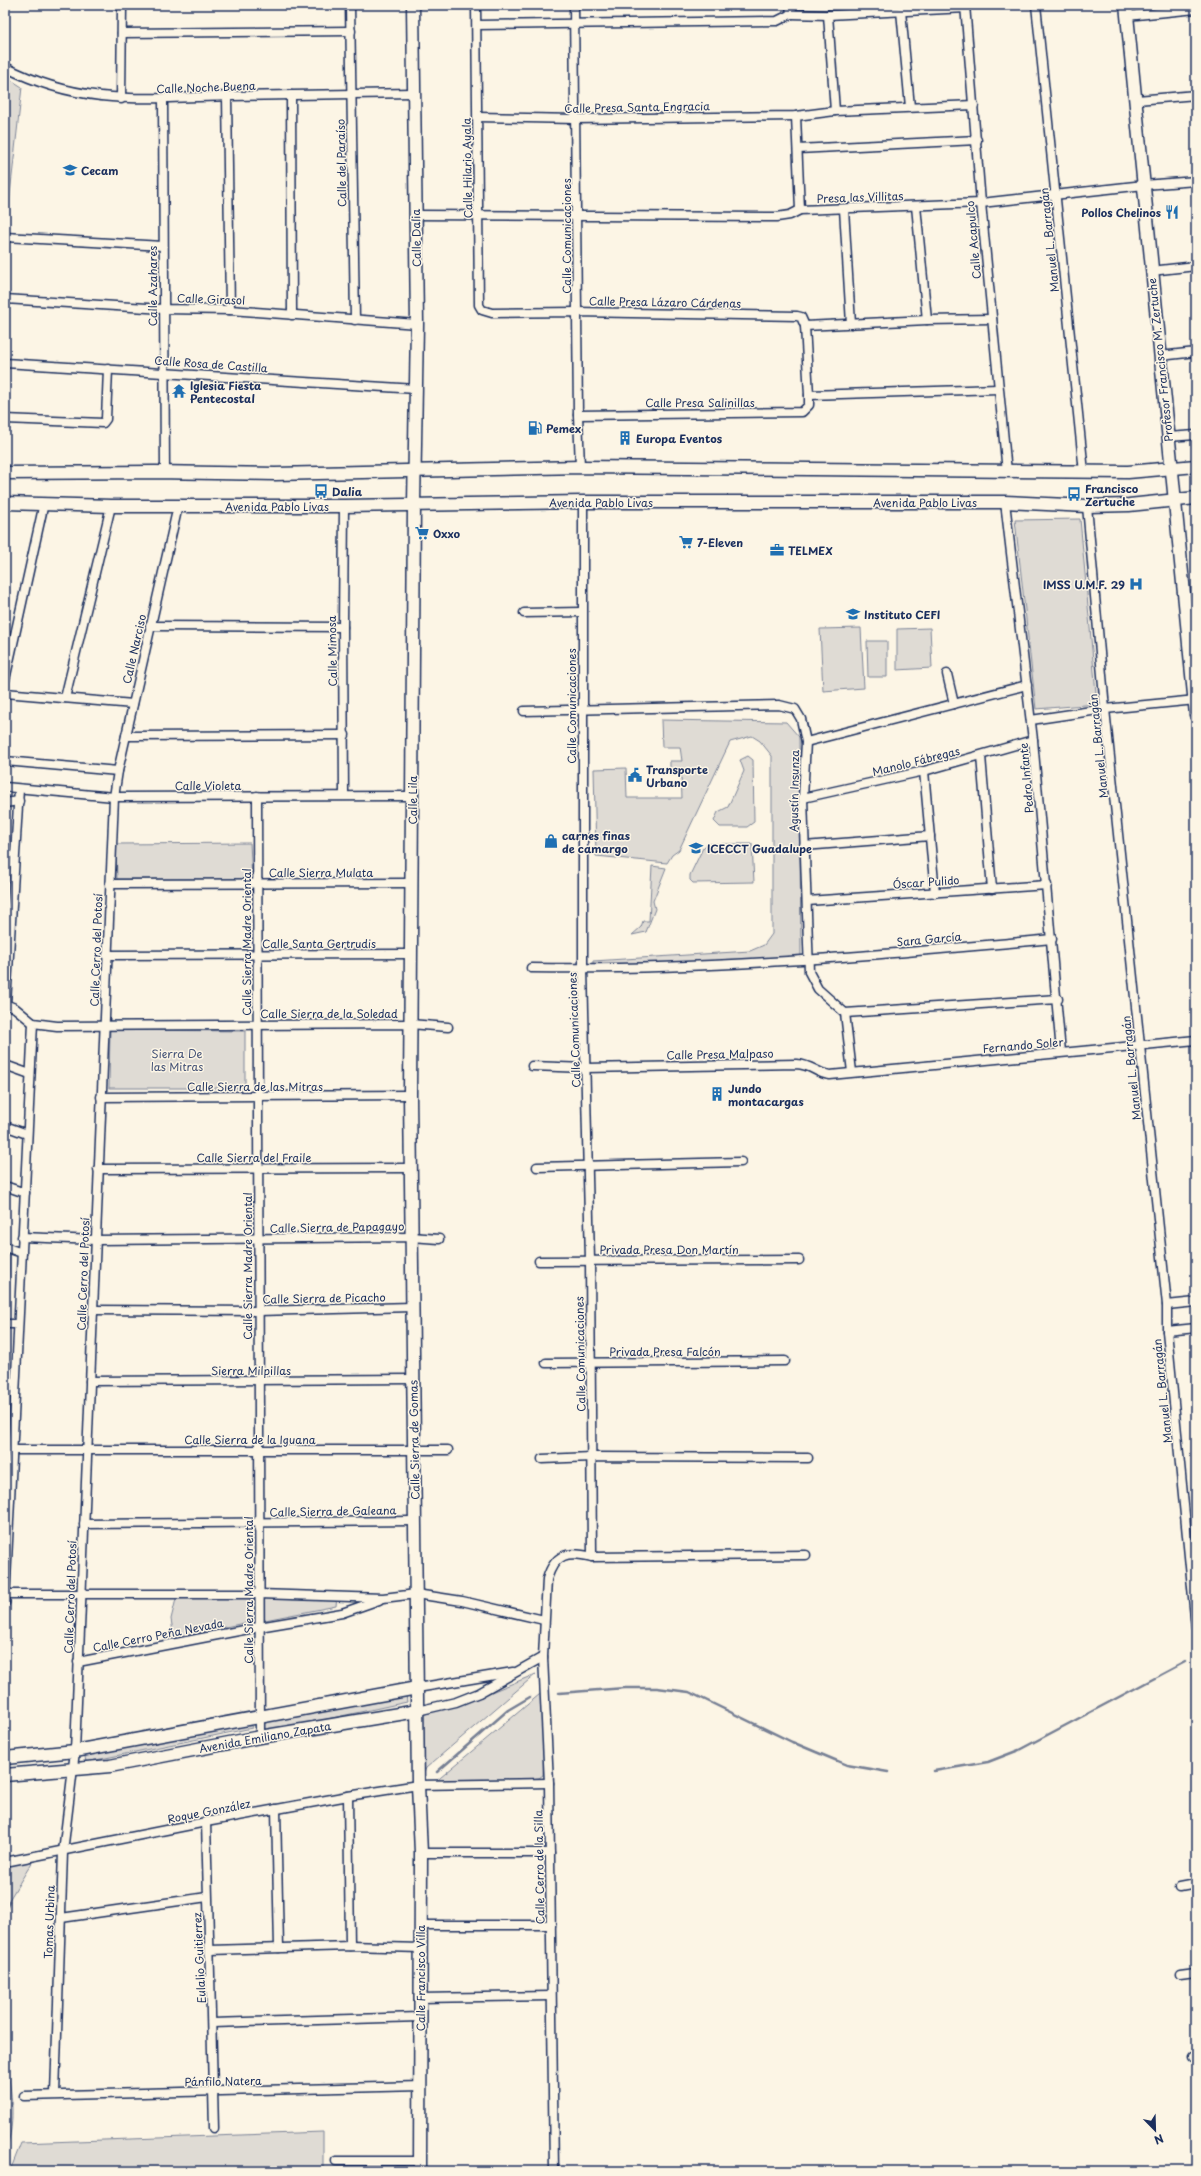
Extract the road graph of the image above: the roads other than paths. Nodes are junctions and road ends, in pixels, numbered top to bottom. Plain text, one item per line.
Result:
1 (122, 5) edge
2 (350, 5) edge
3 (413, 5) edge
4 (476, 5) edge
5 (574, 5) edge
6 (790, 5) edge
7 (1036, 5) edge
8 (966, 6) edge
9 (1196, 8) edge
10 (901, 11) junction
11 (1127, 11) edge
12 (791, 14) junction
13 (828, 15) junction
14 (575, 22) junction
15 (477, 25) junction
16 (350, 31) junction
17 (122, 33) junction
18 (5, 67) edge
19 (413, 93) junction
20 (351, 94) junction
21 (291, 95) junction
22 (1196, 95) edge
23 (227, 96) junction
24 (121, 99) junction
25 (163, 100) junction
26 (1137, 100) junction
27 (974, 105) junction
28 (910, 107) junction
29 (834, 111) junction
30 (796, 116) junction
31 (478, 117) junction
32 (575, 118) junction
33 (976, 140) junction
34 (798, 149) junction
35 (1196, 181) edge
36 (1144, 185) junction
37 (1056, 194) junction
38 (981, 203) junction
39 (916, 206) junction
40 (844, 209) junction
41 (800, 210) junction
42 (479, 214) junction
43 (416, 215) junction
44 (577, 215) junction
45 (5, 237) edge
46 (163, 246) junction
47 (1196, 266) edge
48 (1151, 271) junction
49 (5, 299) edge
50 (163, 309) junction
51 (230, 310) junction
52 (482, 310) joint
53 (577, 312) junction
54 (292, 316) junction
55 (992, 319) junction
56 (355, 320) junction
57 (927, 320) junction
58 (417, 324) junction
59 (851, 324) junction
60 (805, 326) junction
61 (1196, 352) edge
62 (1160, 356) junction
63 (5, 363) edge
64 (108, 369) junction
65 (165, 372) junction
66 (416, 389) junction
67 (998, 389) junction
68 (809, 395) junction
69 (578, 415) junction
70 (5, 419) edge
71 (1196, 435) edge
72 (1168, 437) junction
73 (1196, 466) edge
74 (580, 467) junction
75 (1171, 469) junction
76 (414, 471) junction
77 (165, 472) junction
78 (1007, 472) junction
79 (1084, 472) junction
80 (5, 473) edge
81 (1196, 498) edge
82 (1175, 500) junction
83 (583, 502) junction
84 (1005, 502) junction
85 (5, 503) edge
86 (44, 503) junction
87 (414, 504) junction
88 (111, 506) junction
89 (178, 506) junction
90 (344, 506) junction
91 (1087, 506) junction
92 (582, 612) junction
93 (524, 613) dead end
94 (150, 626) junction
95 (342, 627) junction
96 (946, 674) dead end
97 (5, 680) edge
98 (1027, 685) junction
99 (5, 693) edge
100 (65, 698) junction
101 (1195, 700) edge
102 (133, 704) junction
103 (954, 704) junction
104 (1105, 709) junction
105 (583, 710) junction
106 (524, 711) dead end
107 (1196, 714) edge
108 (1031, 720) junction
109 (345, 735) junction
110 (126, 736) junction
111 (1033, 740) junction
112 (806, 742) junction
113 (981, 756) junction
114 (5, 761) edge
115 (924, 771) junction
116 (118, 772) junction
117 (5, 787) edge
118 (19, 789) junction
119 (344, 795) junction
120 (257, 796) junction
121 (412, 796) junction
122 (114, 797) junction
123 (803, 798) junction
124 (19, 801) junction
125 (5, 803) edge
126 (930, 836) junction
127 (804, 846) junction
128 (411, 883) junction
129 (110, 884) junction
130 (257, 884) junction
131 (1047, 885) junction
132 (992, 889) junction
133 (935, 893) junction
134 (807, 901) junction
135 (1052, 939) junction
136 (257, 953) junction
137 (410, 954) junction
138 (107, 955) junction
139 (808, 961) junction
140 (531, 968) dead end
141 (583, 969) junction
142 (1058, 999) junction
143 (6, 1004) edge
144 (845, 1013) junction
145 (33, 1023) junction
146 (410, 1024) junction
147 (257, 1025) junction
148 (104, 1026) junction
149 (448, 1027) dead end
150 (1196, 1040) edge
151 (1139, 1046) junction
152 (1061, 1052) junction
153 (5, 1065) edge
154 (532, 1066) dead end
155 (586, 1068) junction
156 (852, 1072) junction
157 (30, 1074) junction
158 (410, 1095) junction
159 (102, 1097) junction
160 (258, 1097) junction
161 (5, 1126) edge
162 (27, 1134) junction
163 (741, 1162) dead end
164 (588, 1165) junction
165 (537, 1167) dead end
166 (258, 1168) junction
167 (410, 1168) junction
168 (98, 1170) junction
169 (5, 1186) edge
170 (25, 1193) junction
171 (22, 1237) junction
172 (411, 1237) junction
173 (439, 1238) dead end
174 (258, 1239) junction
175 (96, 1240) junction
176 (5, 1247) edge
177 (22, 1253) junction
178 (590, 1260) junction
179 (799, 1260) dead end
180 (539, 1261) dead end
181 (1196, 1302) edge
182 (1167, 1305) junction
183 (412, 1307) junction
184 (93, 1310) junction
185 (258, 1311) junction
186 (5, 1324) edge
187 (17, 1324) junction
188 (1196, 1328) edge
189 (1167, 1331) junction
190 (785, 1361) dead end
191 (546, 1363) dead end
192 (591, 1363) junction
193 (413, 1379) junction
194 (259, 1381) junction
195 (5, 1382) edge
196 (15, 1382) junction
197 (90, 1382) junction
198 (10, 1446) edge
199 (259, 1450) junction
200 (414, 1450) junction
201 (448, 1450) dead end
202 (87, 1451) junction
203 (592, 1457) junction
204 (808, 1458) dead end
205 (542, 1459) dead end
206 (7, 1502) edge
207 (415, 1521) junction
208 (259, 1523) junction
209 (84, 1524) junction
210 (806, 1555) dead end
211 (592, 1557) junction
212 (6, 1558) edge
213 (6, 1594) edge
214 (259, 1594) junction
215 (416, 1594) junction
216 (81, 1595) junction
217 (383, 1598) junction
218 (5, 1603) edge
219 (544, 1620) junction
220 (259, 1627) junction
221 (1196, 1628) edge
222 (542, 1657) junction
223 (78, 1662) junction
224 (518, 1671) junction
225 (417, 1688) junction
226 (417, 1711) junction
227 (260, 1716) junction
228 (260, 1736) junction
229 (74, 1752) junction
230 (5, 1758) edge
231 (72, 1770) junction
232 (5, 1775) edge
233 (549, 1783) junction
234 (418, 1785) junction
235 (348, 1796) junction
236 (276, 1809) junction
237 (206, 1822) junction
238 (63, 1852) junction
239 (421, 1853) junction
240 (550, 1853) junction
241 (5, 1862) edge
242 (1196, 1884) edge
243 (1180, 1887) dead end
244 (207, 1897) junction
245 (60, 1918) junction
246 (420, 1925) junction
247 (551, 1925) junction
248 (350, 1946) junction
249 (278, 1948) junction
250 (420, 1948) junction
251 (210, 1950) junction
252 (1196, 1972) edge
253 (1182, 1974) dead end
254 (551, 1996) junction
255 (420, 1998) junction
256 (420, 2017) junction
257 (213, 2023) junction
258 (421, 2086) junction
259 (213, 2092) junction
260 (55, 2094) junction
261 (24, 2096) dead end
262 (214, 2128) dead end
263 (336, 2161) dead end
264 (420, 2166) edge
265 (554, 2171) edge

1 - 17 street
2 - 16 street, Calle del Paraíso
3 - 19 street, Calle Dalia
4 - 15 street, Calle Hilario Ayala
5 - 14 street, Calle Comunicaciones
6 - 12 street
7 - 37 street, Manuel L. Barragán
8 - 10 street
8 - 27 street, Calle Acapulco
9 - 11 street
10 - 13 street
10 - 28 street
11 - 26 street, Profesor Francisco M. Zertuche
12 - 13 street
12 - 14 street
13 - 29 street
14 - 15 street
14 - 32 street, Calle Comunicaciones
15 - 31 street, Calle Hilario Ayala
16 - 17 street
16 - 20 street, Calle del Paraíso
17 - 24 street
18 - 24 street, Calle Noche Buena
19 - 20 street, Calle Noche Buena
19 - 43 street, Calle Dalia
20 - 21 street, Calle Noche Buena
20 - 56 street, Calle del Paraíso
21 - 23 street, Calle Noche Buena
21 - 54 street
22 - 26 street
23 - 25 street, Calle Noche Buena
23 - 51 street
24 - 25 street, Calle Noche Buena
25 - 46 street, Calle Azahares
26 - 36 street, Profesor Francisco M. Zertuche
27 - 28 street, Calle Presa Santa Engracia
27 - 33 street, Calle Acapulco
28 - 29 street, Calle Presa Santa Engracia
29 - 30 street, Calle Presa Santa Engracia
30 - 32 street, Calle Presa Santa Engracia
30 - 34 street
31 - 32 street, Calle Presa Santa Engracia
31 - 42 street, Calle Hilario Ayala
32 - 44 street, Calle Comunicaciones
33 - 34 street
33 - 38 street, Calle Acapulco
34 - 41 street
35 - 36 street, Presa las Villitas
36 - 37 street, Presa las Villitas
36 - 48 street, Profesor Francisco M. Zertuche
37 - 38 street, Presa las Villitas
37 - 79 street, Manuel L. Barragán
38 - 39 street, Presa las Villitas
38 - 55 street, Calle Acapulco
39 - 40 street, Presa las Villitas
39 - 57 street
40 - 41 street, Presa las Villitas
40 - 59 street
41 - 44 street, Presa las Villitas
42 - 43 street, Presa las Villitas
42 - 44 street, Presa las Villitas
42 - 52 street, Calle Hilario Ayala
43 - 58 street, Calle Dalia
44 - 53 street, Calle Comunicaciones
45 - 46 street
46 - 50 street, Calle Azahares
47 - 48 street
48 - 62 street, Profesor Francisco M. Zertuche
49 - 50 street, Calle Girasol
50 - 51 street, Calle Girasol
50 - 65 street, Calle Azahares
51 - 54 street, Calle Girasol
52 - 53 street, Calle Presa Lázaro Cárdenas
53 - 60 street, Calle Presa Lázaro Cárdenas
53 - 69 street, Calle Comunicaciones
54 - 56 street, Calle Girasol
55 - 57 street
55 - 67 street, Calle Acapulco
56 - 58 street, Calle Girasol
57 - 59 street
58 - 66 street, Calle Dalia
59 - 60 street
60 - 68 street
61 - 62 street
62 - 72 street, Profesor Francisco M. Zertuche
63 - 64 street, Calle Rosa de Castilla
64 - 65 street, Calle Rosa de Castilla
64 - 70 street
65 - 66 street, Calle Rosa de Castilla
65 - 77 street, Calle Azahares
66 - 76 street, Calle Dalia
67 - 68 street
67 - 78 street, Calle Acapulco
68 - 69 street, Calle Presa Salinillas
69 - 74 street, Calle Comunicaciones
71 - 72 street
72 - 75 street, Profesor Francisco M. Zertuche
73 - 75 street
74 - 76 street
74 - 78 street
75 - 79 street
75 - 82 street, Profesor Francisco M. Zertuche
76 - 77 street
76 - 87 street, Calle Lila
77 - 80 street
78 - 79 street
81 - 82 street, Avenida Pablo Livas
82 - 91 street, Avenida Pablo Livas
82 - 101 street, Profesor Francisco M. Zertuche
83 - 84 street, Avenida Pablo Livas
83 - 87 street, Avenida Pablo Livas
83 - 92 street, Calle Comunicaciones
84 - 91 street, Avenida Pablo Livas
84 - 98 street, Pedro Infante
85 - 86 street, Avenida Pablo Livas
86 - 88 street, Avenida Pablo Livas
86 - 97 street
87 - 90 street, Avenida Pablo Livas
87 - 121 street, Calle Lila
88 - 89 street, Avenida Pablo Livas
88 - 100 street
89 - 90 street, Avenida Pablo Livas
89 - 94 street, Calle Narciso
90 - 95 street, Calle Mimosa
91 - 104 street, Manuel L. Barragán
92 - 93 street
92 - 105 street, Calle Comunicaciones
94 - 95 street
94 - 102 street, Calle Narciso
95 - 109 street, Calle Mimosa
96 - 103 street
98 - 103 street
98 - 108 street, Pedro Infante
99 - 100 street
100 - 102 street
101 - 104 street
101 - 107 street, Profesor Francisco M. Zertuche
102 - 110 street, Calle Narciso
103 - 112 street
104 - 108 street
104 - 151 street, Manuel L. Barragán
105 - 106 street, Agustín Insunza
105 - 112 street, Agustín Insunza
105 - 141 street, Calle Comunicaciones
108 - 111 street, Pedro Infante
109 - 110 street
109 - 119 street, Calle Mimosa
110 - 116 street, Calle Narciso
111 - 113 street, Manolo Fábregas
111 - 131 street, Pedro Infante
112 - 123 street, Agustín Insunza
113 - 115 street, Manolo Fábregas
113 - 132 street
114 - 116 street
115 - 123 street, Manolo Fábregas
115 - 126 street
116 - 122 street, Calle Narciso
117 - 118 street, Calle Violeta
118 - 122 street, Calle Violeta
118 - 124 street
119 - 120 street, Calle Violeta
119 - 121 street, Calle Violeta
120 - 122 street, Calle Violeta
120 - 130 street, Calle Sierra Madre Oriental
121 - 128 street, Calle Lila
122 - 129 street, Calle Cerro del Potosí
123 - 127 street, Agustín Insunza
124 - 125 street
124 - 143 street
126 - 127 street
126 - 133 street
127 - 134 street, Agustín Insunza
128 - 130 street, Calle Sierra Mulata
128 - 137 street, Calle Lila
129 - 130 street, Calle Sierra Mulata
129 - 138 street, Calle Cerro del Potosí
130 - 136 street, Calle Sierra Madre Oriental
131 - 132 street, Óscar Pulido
131 - 135 street, Pedro Infante
132 - 133 street, Óscar Pulido
133 - 134 street, Óscar Pulido
134 - 139 street, Agustín Insunza
135 - 139 street, Sara García
135 - 142 street, Pedro Infante
136 - 137 street, Calle Santa Gertrudis
136 - 138 street, Calle Santa Gertrudis
136 - 147 street, Calle Sierra Madre Oriental
137 - 146 street, Calle Lila
138 - 148 street, Calle Cerro del Potosí
139 - 141 street, Sara García
139 - 144 street, Agustín Insunza
140 - 141 street, Sara García
141 - 155 street, Calle Comunicaciones
142 - 144 street
142 - 152 street, Pedro Infante
143 - 145 street
144 - 156 street
145 - 148 street, Calle Sierra de la Soledad
145 - 157 street
146 - 147 street, Calle Sierra de la Soledad
146 - 149 street, Calle Sierra de la Soledad
146 - 158 street, Calle Lila
147 - 148 street, Calle Sierra de la Soledad
147 - 160 street, Calle Sierra Madre Oriental
148 - 159 street, Calle Cerro del Potosí
150 - 151 street, Fernando Soler
151 - 152 street, Fernando Soler
151 - 182 street, Manuel L. Barragán
152 - 156 street, Fernando Soler
153 - 157 street
154 - 155 street, Calle Presa Malpaso
155 - 156 street, Calle Presa Malpaso
155 - 164 street, Calle Comunicaciones
157 - 162 street
158 - 160 street, Calle Sierra de las Mitras
158 - 167 street, Calle Sierra de Gomas
159 - 160 street, Calle Sierra de las Mitras
159 - 168 street, Calle Cerro del Potosí
160 - 166 street, Calle Sierra Madre Oriental
161 - 162 street
162 - 170 street
163 - 164 street
164 - 165 street
164 - 178 street, Calle Comunicaciones
166 - 167 street, Calle Sierra del Fraile
166 - 168 street, Calle Sierra del Fraile
166 - 174 street, Calle Sierra Madre Oriental
167 - 172 street, Calle Sierra de Gomas
168 - 175 street, Calle Cerro del Potosí
169 - 170 street
170 - 171 street
171 - 175 street, Calle Sierra de Papagayo
171 - 177 street
172 - 173 street, Calle Sierra de Papagayo
172 - 174 street, Calle Sierra de Papagayo
172 - 183 street, Calle Sierra de Gomas
174 - 175 street, Calle Sierra de Papagayo
174 - 185 street, Calle Sierra Madre Oriental
175 - 184 street, Calle Cerro del Potosí
176 - 177 street
177 - 187 street
178 - 179 street, Privada Presa Don Martín
178 - 180 street, Privada Presa Don Martín
178 - 192 street, Calle Comunicaciones
181 - 182 street
182 - 189 street, Manuel L. Barragán
183 - 185 street, Calle Sierra de Picacho
183 - 193 street, Calle Sierra de Gomas
184 - 185 street, Calle Sierra de Picacho
184 - 197 street, Calle Cerro del Potosí
185 - 194 street, Calle Sierra Madre Oriental
186 - 187 street
187 - 196 street
188 - 189 street
189 - 221 street, Manuel L. Barragán
190 - 192 street, Privada Presa Falcón
191 - 192 street, Privada Presa Falcón
192 - 203 street, Calle Comunicaciones
193 - 194 street, Sierra Milpillas
193 - 200 street, Calle Sierra de Gomas
194 - 197 street, Sierra Milpillas
194 - 199 street, Calle Sierra Madre Oriental
195 - 196 street
196 - 198 street
197 - 202 street, Calle Cerro del Potosí
198 - 202 street, Calle Sierra de la Iguana
198 - 206 street
199 - 200 street, Calle Sierra de la Iguana
199 - 202 street, Calle Sierra de la Iguana
199 - 208 street, Calle Sierra Madre Oriental
200 - 201 street, Calle Sierra de la Iguana
200 - 207 street, Calle Sierra de Gomas
202 - 209 street, Calle Cerro del Potosí
203 - 204 street
203 - 205 street
203 - 211 street, Calle Comunicaciones
206 - 212 street
207 - 208 street, Calle Sierra de Galeana
207 - 215 street, Calle Sierra de Gomas
208 - 209 street, Calle Sierra de Galeana
208 - 214 street, Calle Sierra Madre Oriental
209 - 216 street, Calle Cerro del Potosí
210 - 211 street
211 - 219 street, Calle Cerro de la Silla
212 - 213 street
213 - 216 street
213 - 218 street
214 - 216 street
214 - 217 street
214 - 220 street, Calle Sierra Madre Oriental
215 - 217 street
215 - 219 street
215 - 225 street, Calle Sierra de Gomas
216 - 223 street, Calle Cerro del Potosí
217 - 220 street, Calle Cerro Peña Nevada
219 - 222 street, Calle Cerro de la Silla
220 - 223 street, Calle Cerro Peña Nevada
220 - 227 street, Calle Sierra Madre Oriental
222 - 224 street, Avenida Emiliano Zapata
222 - 233 street, Calle Cerro de la Silla
223 - 229 street, Calle Cerro del Potosí
224 - 225 street, Avenida Emiliano Zapata
224 - 226 street, Avenida Emiliano Zapata
225 - 226 street, Calle Sierra de Gomas
225 - 227 street, Avenida Emiliano Zapata
226 - 228 street, Avenida Emiliano Zapata
226 - 234 street, Calle Sierra de Gomas
227 - 228 street, Calle Sierra Madre Oriental
227 - 229 street, Avenida Emiliano Zapata
228 - 231 street, Avenida Emiliano Zapata
229 - 230 street, Avenida Emiliano Zapata
229 - 231 street, Tomas Urbina
231 - 232 street, Avenida Emiliano Zapata
231 - 238 street, Tomas Urbina
233 - 234 street, Roque González
233 - 240 street, Calle Cerro de la Silla
234 - 235 street, Roque González
234 - 239 street, Calle Francisco Villa
235 - 236 street, Roque González
235 - 248 street
236 - 237 street, Roque González
236 - 249 street
237 - 238 street, Roque González
237 - 244 street, Eulalio Guitierrez
238 - 241 street, Roque González
238 - 245 street, Tomas Urbina
239 - 240 street
239 - 246 street, Calle Francisco Villa
240 - 247 street, Calle Cerro de la Silla
242 - 243 street
244 - 245 street
244 - 251 street, Eulalio Guitierrez
245 - 260 street, Tomas Urbina
246 - 247 street
246 - 250 street, Calle Francisco Villa
247 - 254 street, Calle Cerro de la Silla
248 - 249 street
248 - 250 street
249 - 251 street
250 - 255 street, Calle Francisco Villa
251 - 257 street, Eulalio Guitierrez
252 - 253 street
254 - 255 street
254 - 265 street, Calle Cerro de la Silla
255 - 256 street, Calle Francisco Villa
256 - 257 street
256 - 258 street, Calle Francisco Villa
257 - 259 street, Eulalio Guitierrez
258 - 259 street, Pánfilo Natera
258 - 264 street, Calle Francisco Villa
259 - 260 street, Pánfilo Natera
259 - 262 street, Eulalio Guitierrez
260 - 261 street, Pánfilo Natera
263 - 264 street

